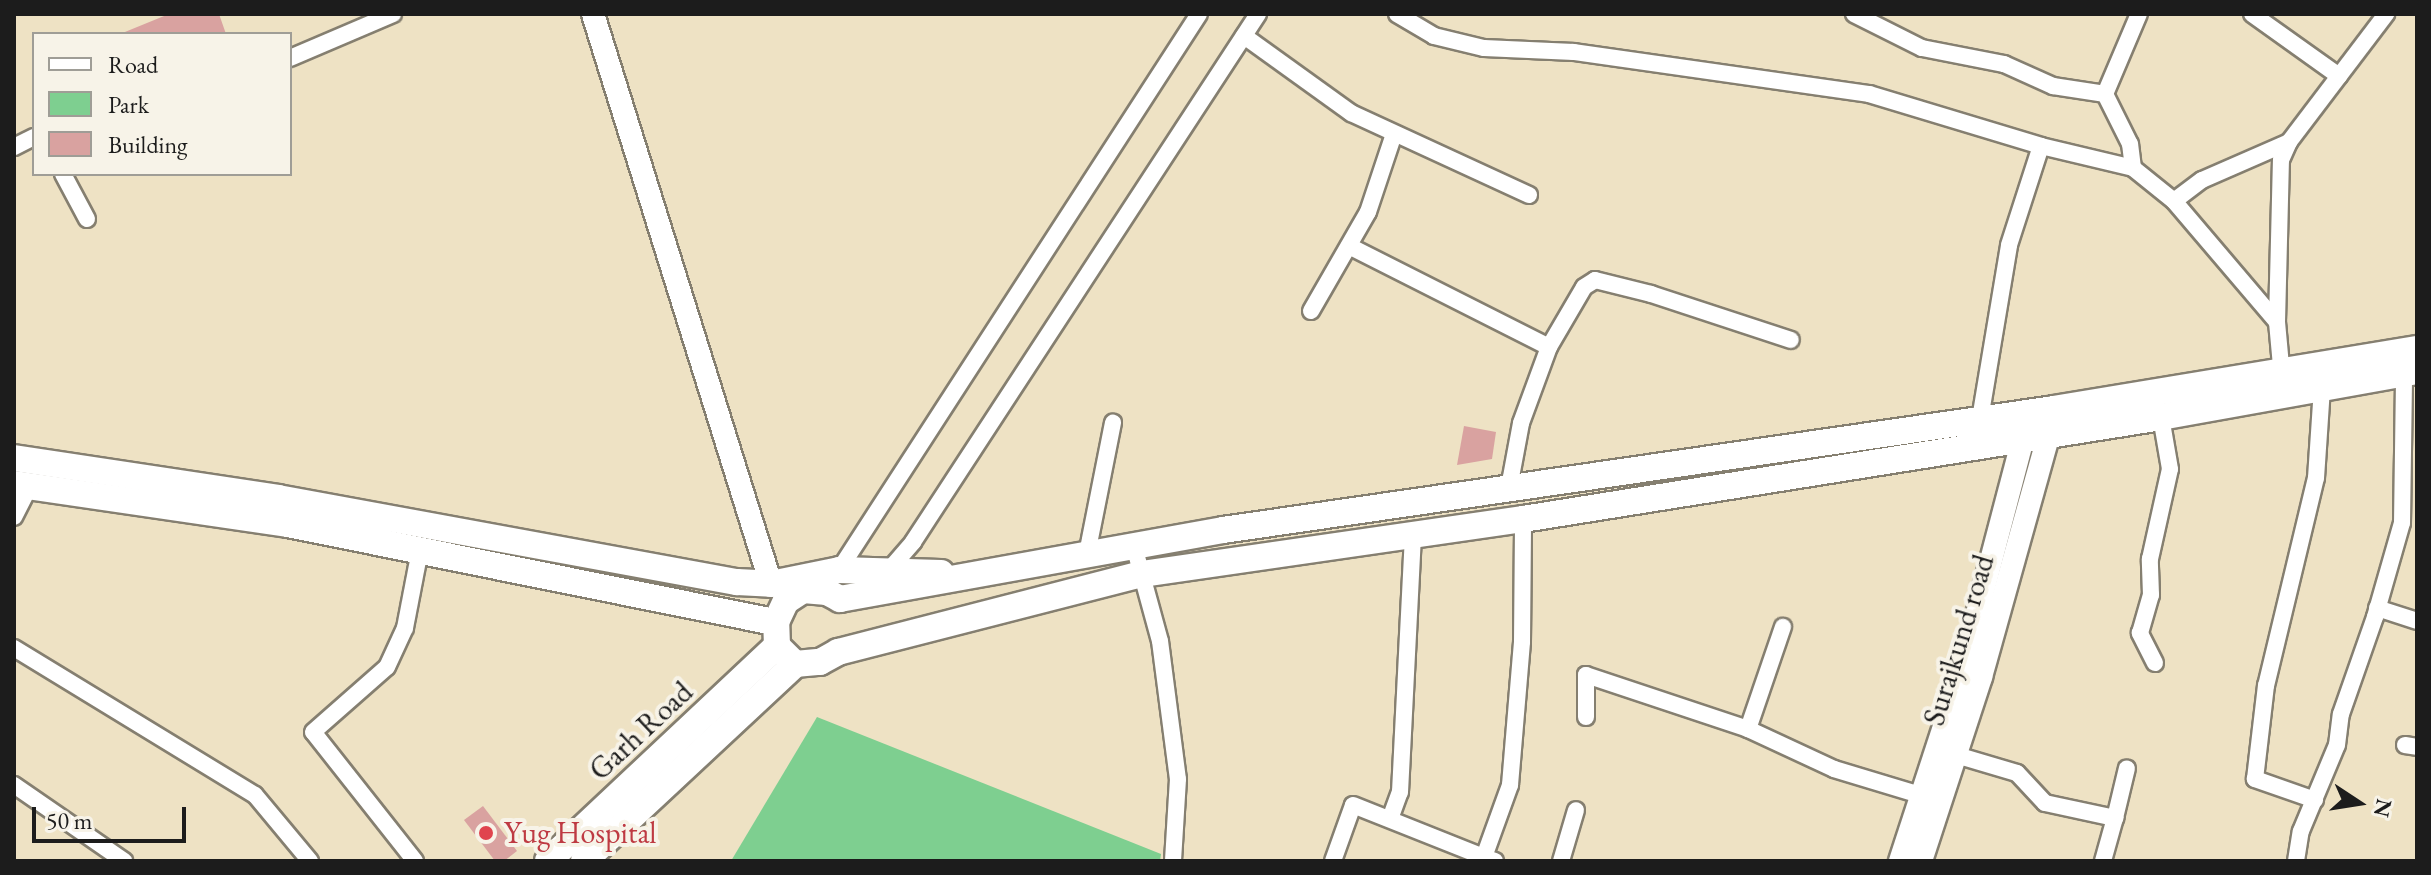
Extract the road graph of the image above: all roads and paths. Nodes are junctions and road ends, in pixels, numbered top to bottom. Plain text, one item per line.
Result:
1 (393, 14) edge
2 (593, 14) edge
3 (1199, 14) edge
4 (1258, 14) edge
5 (1397, 14) edge
6 (1854, 14) edge
7 (2139, 14) edge
8 (2252, 14) edge
9 (2386, 14) edge
10 (1244, 36) junction
11 (292, 57) edge
12 (2339, 76) junction
13 (2105, 94) junction
14 (1394, 134) junction
15 (32, 138) edge
16 (2289, 142) junction
17 (2041, 146) junction
18 (14, 147) edge
19 (2133, 168) junction
20 (64, 176) edge
21 (1529, 195) dead end
22 (2174, 201) junction
23 (87, 219) dead end
24 (1349, 246) junction
25 (1311, 311) dead end
26 (2277, 322) junction
27 (1791, 340) dead end
28 (1549, 347) junction
29 (2417, 349) edge
30 (2411, 372) edge
31 (2283, 383) junction
32 (2322, 388) junction
33 (2161, 417) junction
34 (1980, 419) junction
35 (1113, 423) dead end
36 (2040, 423) junction
37 (23, 473) edge
38 (1510, 488) junction
39 (277, 510) junction
40 (14, 517) edge
41 (1518, 519) junction
42 (1413, 533) junction
43 (1134, 546) junction
44 (420, 550) junction
45 (1087, 554) junction
46 (839, 570) junction
47 (889, 570) junction
48 (1142, 574) junction
49 (958, 580) junction
50 (771, 584) junction
51 (2377, 608) junction
52 (2417, 621) edge
53 (1783, 627) dead end
54 (14, 648) edge
55 (792, 649) junction
56 (2155, 663) dead end
57 (1586, 717) dead end
58 (1748, 729) junction
59 (1946, 752) junction
60 (2127, 768) dead end
61 (14, 785) edge
62 (1930, 798) junction
63 (2315, 800) junction
64 (1576, 810) dead end
65 (2115, 818) junction
66 (1390, 819) junction
67 (1487, 860) edge
68 (124, 861) edge
69 (310, 861) edge
70 (415, 861) edge
71 (549, 861) edge
72 (584, 861) edge
73 (1173, 861) edge
74 (1333, 861) edge
75 (1561, 861) edge
76 (1900, 861) edge
77 (1921, 861) edge
78 (2103, 861) edge
79 (2296, 861) edge

1 - 11 street
2 - 50 main road
3 - 46 street
4 - 10 street
5 - 17 street
6 - 13 street
7 - 13 street
8 - 12 street
9 - 12 street
10 - 14 street
10 - 47 street
12 - 16 street
13 - 19 street
14 - 21 street
14 - 24 street
15 - 18 street
16 - 22 street
16 - 26 street
17 - 19 street
17 - 34 street
19 - 22 street
20 - 23 street
22 - 26 street
24 - 25 street
24 - 28 street
26 - 31 street
27 - 28 street
28 - 38 street
29 - 31 main road
30 - 32 main road
30 - 51 street
31 - 32 main road
31 - 33 main road
31 - 36 main road
32 - 63 street
33 - 36 main road
33 - 56 street
34 - 36 main road
34 - 38 main road
35 - 45 street
36 - 41 main road
36 - 59 main road, Surajkund road
37 - 39 main road
37 - 40 street
38 - 41 main road
38 - 43 main road
39 - 44 main road
39 - 50 main road
41 - 42 main road
41 - 67 street
42 - 48 main road
42 - 66 street
43 - 45 main road
43 - 48 street
44 - 55 main road
44 - 70 street
45 - 49 main road
46 - 47 main road
46 - 50 main road
47 - 49 main road
48 - 55 main road
48 - 73 street
49 - 55 main road
51 - 52 street
51 - 63 street
53 - 58 street
54 - 69 street
55 - 71 main road, Garh Road
55 - 72 main road, Garh Road
57 - 58 street
58 - 62 street
59 - 62 main road, Surajkund road
59 - 65 street
60 - 65 street
61 - 68 street
62 - 76 main road
62 - 77 main road, Surajkund road
63 - 79 street
64 - 75 street
65 - 78 street
66 - 67 street
66 - 74 street

